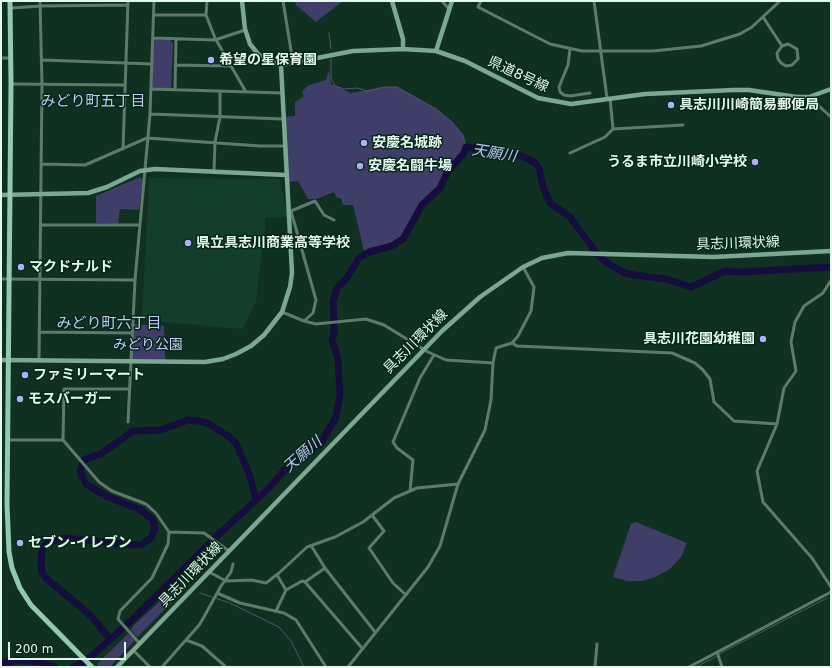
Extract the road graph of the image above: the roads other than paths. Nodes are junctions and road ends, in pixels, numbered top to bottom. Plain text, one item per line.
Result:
1 (10, 1) edge
2 (40, 1) edge
3 (154, 1) edge
4 (206, 1) edge
5 (242, 1) edge
6 (284, 1) edge
7 (392, 1) edge
8 (442, 1) edge
9 (452, 1) edge
10 (481, 1) edge
11 (594, 1) edge
12 (780, 1) edge
13 (127, 3) edge
14 (41, 6) junction
15 (11, 8) junction
16 (449, 9) junction
17 (206, 14) junction
18 (154, 15) junction
19 (763, 17) junction
20 (245, 30) junction
21 (153, 38) junction
22 (176, 39) junction
23 (215, 40) junction
24 (782, 46) junction
25 (403, 49) junction
26 (570, 50) junction
27 (436, 51) junction
28 (601, 52) junction
29 (1, 58) edge
30 (11, 58) junction
31 (43, 60) junction
32 (125, 63) junction
33 (294, 63) junction
34 (152, 64) junction
35 (281, 64) junction
36 (176, 65) junction
37 (231, 66) junction
38 (11, 84) junction
39 (42, 84) junction
40 (123, 85) junction
41 (152, 89) junction
42 (175, 90) junction
43 (831, 90) edge
44 (220, 92) junction
45 (246, 92) junction
46 (282, 93) junction
47 (590, 93) dead end
48 (809, 97) junction
49 (608, 98) junction
50 (150, 114) junction
51 (220, 117) junction
52 (831, 117) edge
53 (283, 119) junction
54 (683, 125) dead end
55 (613, 129) junction
56 (147, 138) junction
57 (215, 142) junction
58 (285, 146) junction
59 (122, 149) junction
60 (570, 153) dead end
61 (41, 164) junction
62 (146, 170) junction
63 (214, 171) junction
64 (286, 175) junction
65 (1, 195) edge
66 (11, 195) junction
67 (41, 195) junction
68 (290, 211) junction
69 (334, 220) dead end
70 (41, 225) junction
71 (140, 225) junction
72 (831, 251) edge
73 (523, 266) junction
74 (1, 279) edge
75 (10, 279) junction
76 (40, 279) junction
77 (135, 280) junction
78 (831, 282) edge
79 (282, 312) junction
80 (304, 321) junction
81 (39, 332) junction
82 (132, 333) junction
83 (512, 342) junction
84 (423, 349) junction
85 (434, 355) junction
86 (1, 360) edge
87 (9, 360) junction
88 (39, 361) junction
89 (130, 361) junction
90 (493, 363) junction
91 (129, 389) junction
92 (128, 422) dead end
93 (777, 424) junction
94 (8, 440) junction
95 (63, 440) junction
96 (458, 484) junction
97 (410, 491) junction
98 (1, 504) edge
99 (8, 504) junction
100 (372, 515) junction
101 (169, 532) junction
102 (312, 547) junction
103 (229, 551) junction
104 (233, 564) dead end
105 (324, 568) junction
106 (210, 572) junction
107 (277, 575) junction
108 (226, 581) junction
109 (305, 582) junction
110 (831, 587) edge
111 (286, 590) junction
112 (831, 592) edge
113 (217, 593) junction
114 (406, 595) junction
115 (276, 611) junction
116 (375, 632) junction
117 (186, 640) junction
118 (140, 644) junction
119 (597, 644) dead end
120 (362, 648) junction
121 (134, 651) junction
122 (717, 652) junction
123 (92, 667) edge
124 (118, 667) edge
125 (150, 667) edge
126 (162, 667) edge
127 (226, 667) edge
128 (326, 667) edge
129 (348, 667) edge
130 (595, 667) edge
131 (689, 667) edge
132 (722, 667) edge

1 - 15 main road
2 - 14 street
3 - 18 street
4 - 17 street
5 - 20 main road, 県道8号線
6 - 33 street
7 - 25 main road
8 - 16 street
9 - 16 main road
10 - 26 street
11 - 28 street
12 - 19 street
13 - 14 street
13 - 32 street
14 - 15 street
14 - 31 street
15 - 30 main road
16 - 27 main road
17 - 18 street
17 - 23 street
18 - 21 street
19 - 24 street
19 - 28 street
20 - 23 street
20 - 35 main road, 県道8号線
21 - 22 street
21 - 34 street
22 - 23 street
22 - 36 street
23 - 37 street
24 - 24 street
25 - 27 main road, 県道8号線
25 - 33 main road, 県道8号線
26 - 28 street
26 - 47 street
27 - 49 main road, 県道8号線
28 - 49 street
29 - 30 street
30 - 38 main road
31 - 32 street
31 - 39 street
32 - 34 street
32 - 40 street
33 - 35 main road, 県道8号線
34 - 41 street
35 - 46 main road
36 - 37 street
36 - 42 street
37 - 45 street
38 - 39 street
38 - 66 main road
39 - 40 street
39 - 61 street
40 - 59 street
41 - 42 street
41 - 50 street
42 - 44 street
43 - 48 main road, 県道8号線
44 - 45 street
44 - 51 street
45 - 46 street
46 - 53 main road
48 - 49 main road, 県道8号線
48 - 52 street
49 - 55 street
50 - 51 street
50 - 56 street
51 - 53 street
51 - 57 street
53 - 58 main road
54 - 55 street
55 - 60 street
56 - 57 street
56 - 59 street
56 - 62 street
57 - 58 street
57 - 63 street
58 - 64 main road
59 - 61 street
61 - 67 street
62 - 63 main road
62 - 67 main road
62 - 71 street
63 - 64 main road
64 - 68 main road
65 - 66 main road
66 - 67 main road
66 - 75 main road
67 - 70 street
68 - 69 street
68 - 79 main road
68 - 80 street
70 - 71 street
70 - 76 street
71 - 77 street
72 - 73 main road, 具志川環状線
73 - 83 street
73 - 84 main road, 具志川環状線
74 - 75 street
75 - 76 street
75 - 87 main road
76 - 77 street
76 - 81 street
77 - 82 street
78 - 93 street
79 - 80 street
79 - 89 main road
80 - 84 street
81 - 82 street
81 - 88 street
82 - 89 street
83 - 90 street
83 - 93 street
84 - 85 street
84 - 103 main road, 具志川環状線
85 - 90 street
85 - 97 street
86 - 87 main road
87 - 88 main road
87 - 94 main road
88 - 89 main road
89 - 91 street
90 - 96 street
91 - 92 street
91 - 95 street
93 - 110 street
94 - 95 street
94 - 99 main road
95 - 101 street
96 - 97 street
96 - 114 street
97 - 100 street
98 - 99 main road
99 - 123 main road
100 - 102 street
100 - 114 street
101 - 103 street
101 - 118 street
102 - 105 street
102 - 107 street
103 - 106 main road, 具志川環状線
104 - 108 street
105 - 109 street
105 - 116 street
106 - 108 street
106 - 118 main road, 具志川環状線
107 - 108 street
107 - 111 street
108 - 113 street
109 - 111 street
109 - 120 street
111 - 115 street
112 - 122 street
113 - 115 street
113 - 117 street
114 - 116 street
115 - 128 street
116 - 120 street
117 - 126 street
117 - 127 street
118 - 121 main road, 具志川環状線
119 - 130 street
120 - 129 street
121 - 124 main road, 具志川環状線
121 - 125 street
122 - 131 street
122 - 132 street

